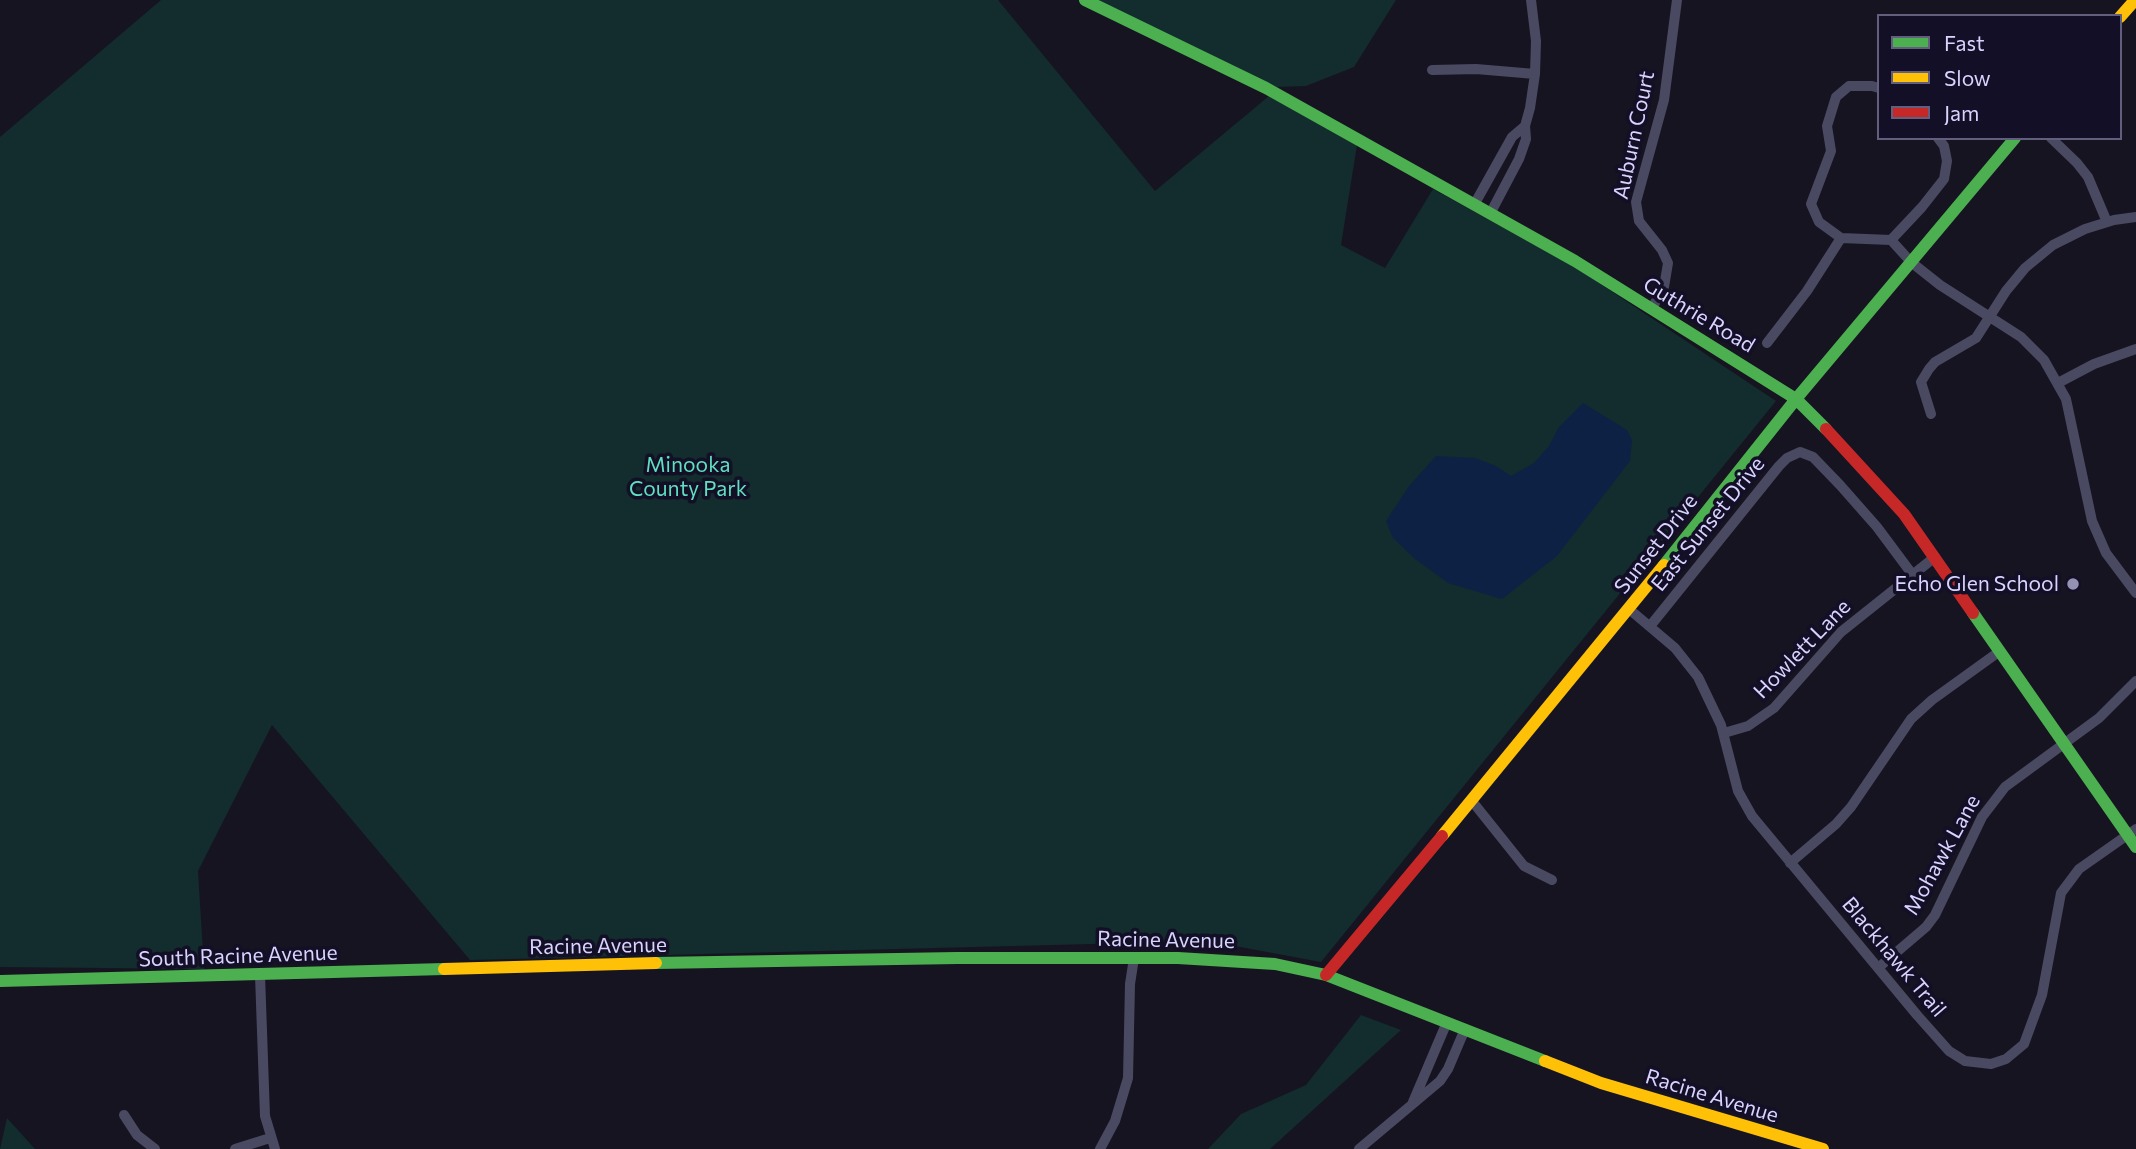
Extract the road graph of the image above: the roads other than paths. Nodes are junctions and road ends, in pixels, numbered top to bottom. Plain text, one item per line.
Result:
1 (1084, 0) edge
2 (1531, 0) edge
3 (1676, 0) edge
4 (2135, 0) edge
5 (2122, 15) edge
6 (1432, 71) dead end
7 (1535, 74) junction
8 (1877, 88) edge
9 (1525, 127) junction
10 (1940, 140) edge
11 (2013, 140) edge
12 (2053, 140) edge
13 (1497, 166) junction
14 (1510, 174) junction
15 (1474, 205) junction
16 (1490, 214) junction
17 (2136, 217) edge
18 (2106, 222) junction
19 (1841, 238) junction
20 (1891, 240) junction
21 (1911, 262) junction
22 (1652, 308) junction
23 (1990, 317) junction
24 (1768, 343) dead end
25 (2136, 349) edge
26 (2058, 383) junction
27 (1797, 400) junction
28 (1931, 414) dead end
29 (1935, 557) junction
30 (1912, 573) junction
31 (2136, 593) edge
32 (1629, 609) junction
33 (1651, 625) junction
34 (2000, 651) junction
35 (2136, 681) edge
36 (1724, 733) junction
37 (2064, 743) junction
38 (1472, 801) junction
39 (2132, 832) edge
40 (2136, 847) edge
41 (1790, 863) junction
42 (1552, 880) dead end
43 (1134, 958) junction
44 (477, 968) joint
45 (1878, 968) junction
46 (260, 975) junction
47 (1326, 975) junction
48 (0, 981) edge
49 (1447, 1022) junction
50 (1465, 1029) junction
51 (1413, 1102) junction
52 (124, 1115) dead end
53 (270, 1138) junction
54 (155, 1149) edge
55 (235, 1149) edge
56 (275, 1149) edge
57 (1100, 1149) edge
58 (1359, 1149) edge
59 (1823, 1149) edge

1 - 15 street, Guthrie Road
2 - 7 street
3 - 22 street, Auburn Court
4 - 5 street
6 - 7 street
7 - 9 street
8 - 19 street
9 - 13 street
9 - 14 street
10 - 20 street
11 - 21 street, Sunset Drive
12 - 18 street
13 - 14 street
13 - 15 street
14 - 16 street
15 - 16 street, Guthrie Road
16 - 22 street, Guthrie Road
17 - 18 street
18 - 23 street
19 - 20 street
19 - 24 street
20 - 21 street
21 - 23 street
21 - 27 street, Sunset Drive
22 - 27 street, Guthrie Road
23 - 26 street
23 - 28 street
25 - 26 street
26 - 31 street
27 - 29 street, Guthrie Road
27 - 32 street, Sunset Drive
29 - 30 street, Howlett Lane
29 - 34 street, Guthrie Road
30 - 33 street, East Sunset Drive
30 - 36 street, Howlett Lane
32 - 33 street, Blackhawk Trail
32 - 38 street, Sunset Drive
33 - 36 street, Blackhawk Trail
34 - 37 street, Guthrie Road
34 - 41 street
35 - 37 street, Mohawk Lane
36 - 41 street, Blackhawk Trail
37 - 39 street, Guthrie Road
37 - 45 street, Mohawk Lane
38 - 42 street
38 - 47 street, Sunset Drive
39 - 40 street, Guthrie Road
39 - 45 street, Blackhawk Trail
41 - 45 street, Blackhawk Trail
43 - 44 street, Racine Avenue
43 - 47 street, Racine Avenue
43 - 57 street
44 - 46 street, South Racine Avenue
46 - 48 street, South Racine Avenue
46 - 53 street
47 - 49 street, Racine Avenue
49 - 50 street, Racine Avenue
49 - 51 street
50 - 51 street
50 - 59 street, Racine Avenue
51 - 58 street
52 - 54 street
53 - 55 street
53 - 56 street

